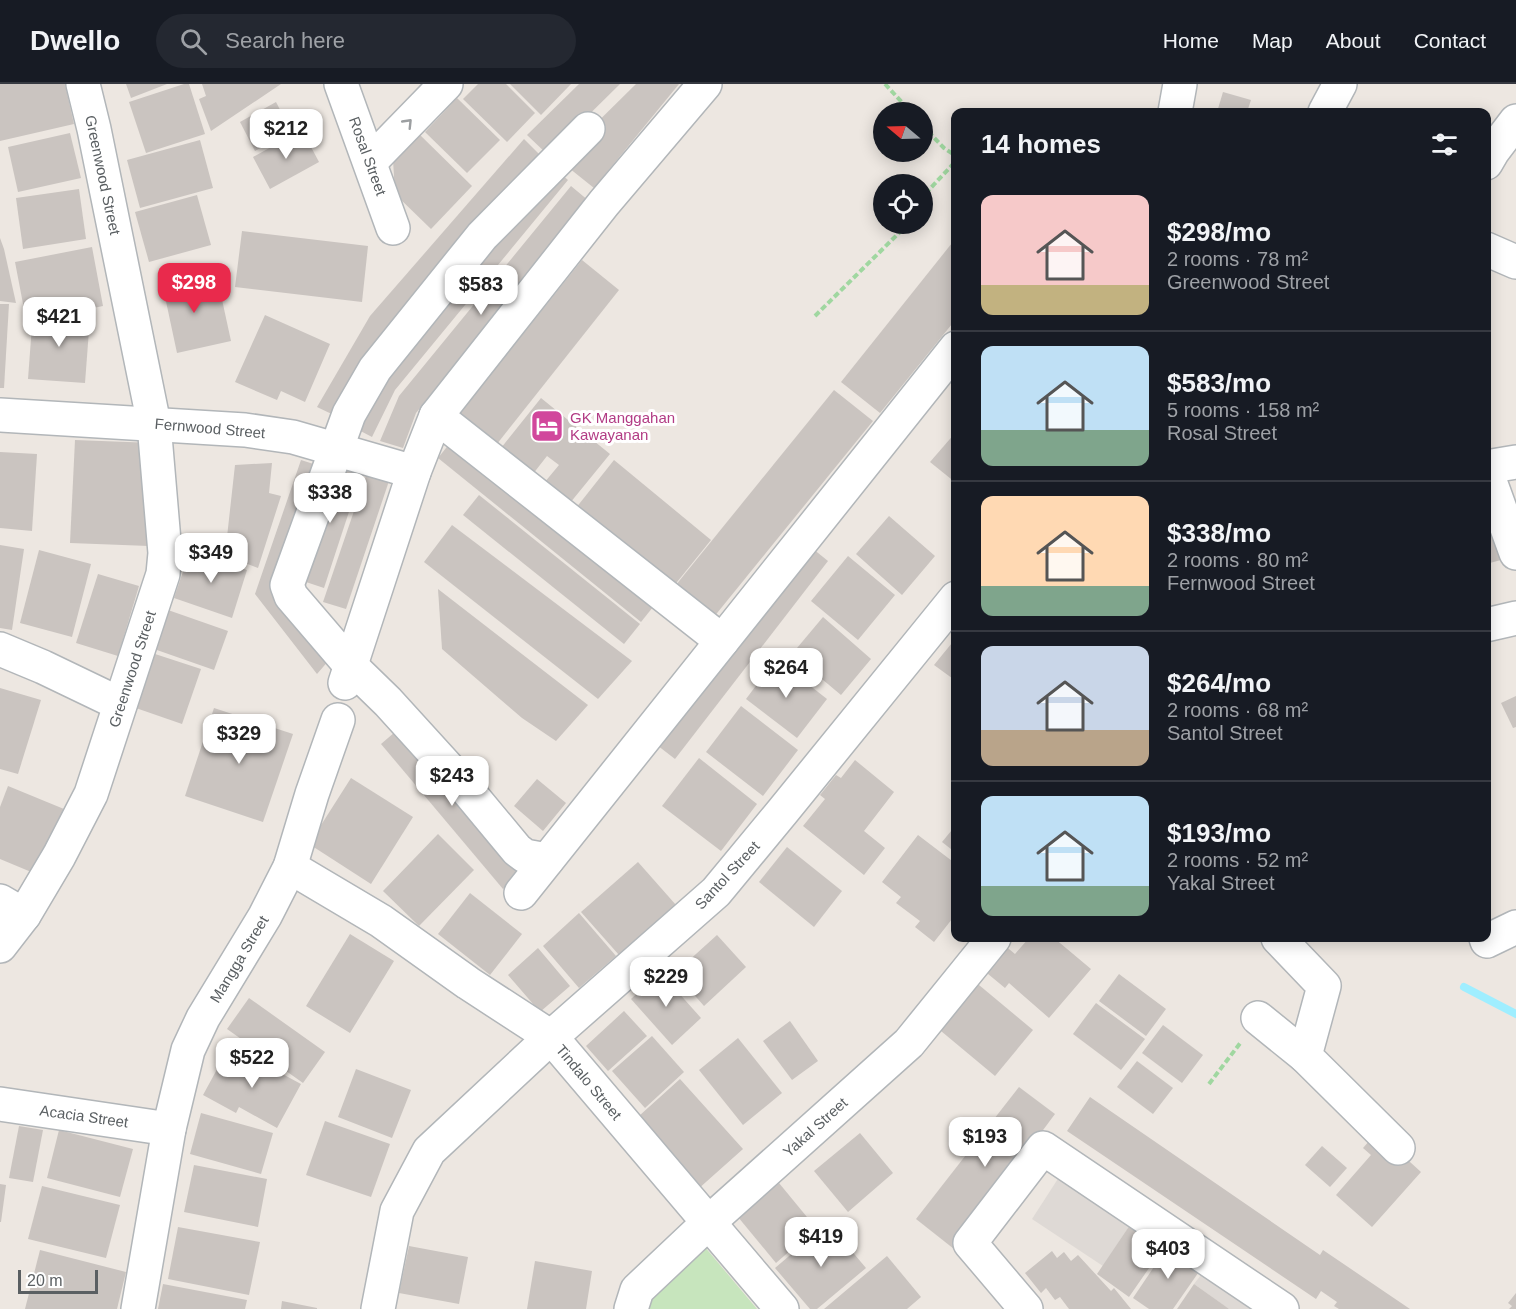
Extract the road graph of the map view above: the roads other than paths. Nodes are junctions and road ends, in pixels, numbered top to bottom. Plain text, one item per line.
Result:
1 (83, 84) edge
2 (341, 84) edge
3 (446, 84) edge
4 (705, 84) edge
5 (1180, 84) edge
6 (1340, 84) edge
7 (1176, 108) edge
8 (1327, 108) edge
9 (1516, 121) edge
10 (588, 129) dead end
11 (1491, 154) edge
12 (370, 162) junction
13 (393, 228) dead end
14 (1491, 251) edge
15 (1516, 262) edge
16 (951, 354) edge
17 (0, 415) edge
18 (436, 416) junction
19 (154, 424) junction
20 (336, 449) junction
21 (1516, 462) edge
22 (1491, 468) edge
23 (414, 472) junction
24 (1491, 483) edge
25 (1516, 553) edge
26 (951, 604) edge
27 (1516, 618) edge
28 (1491, 624) edge
29 (722, 641) junction
30 (0, 649) edge
31 (347, 677) junction
32 (120, 704) junction
33 (338, 720) dead end
34 (547, 860) junction
35 (290, 867) junction
36 (521, 893) dead end
37 (12, 908) edge
38 (1516, 927) edge
39 (1491, 939) edge
40 (991, 942) edge
41 (1282, 942) edge
42 (0, 946) edge
43 (1258, 1018) dead end
44 (551, 1037) junction
45 (1305, 1056) junction
46 (0, 1104) edge
47 (169, 1129) junction
48 (1398, 1148) dead end
49 (709, 1222) junction
50 (138, 1309) edge
51 (378, 1309) edge
52 (631, 1309) edge
53 (782, 1309) edge
54 (1026, 1309) edge
55 (1282, 1309) edge

1 - 19 street, Greenwood Street
2 - 12 street, Rosal Street
12 -> 3 street
4 - 18 street
5 - 7 street
6 - 8 street
9 - 11 street
10 - 20 street
12 - 13 street, Rosal Street
14 - 15 street
16 - 29 street
17 - 19 street, Fernwood Street
18 - 23 street
18 - 29 street
19 - 20 street, Fernwood Street
19 - 32 street, Greenwood Street
20 - 23 street, Fernwood Street
20 - 31 street
21 - 22 street
23 - 31 street
24 - 25 street
26 - 44 street, Santol Street
27 - 28 street
29 - 34 street
30 - 32 street
31 - 34 street
32 - 37 street, Greenwood Street
33 - 35 street, Mangga Street
34 - 36 street
35 - 44 street, Tindalo Street
35 - 47 street, Mangga Street
37 - 42 street, Greenwood Street
38 - 39 street
40 - 49 street, Yakal Street
41 - 45 street
43 - 45 street
44 - 49 street, Tindalo Street
44 - 51 street, Santol Street
45 - 48 street
46 - 47 street, Acacia Street
47 - 50 street, Mangga Street
49 - 52 street, Yakal Street
49 - 53 street, Tindalo Street
54 - 55 street

